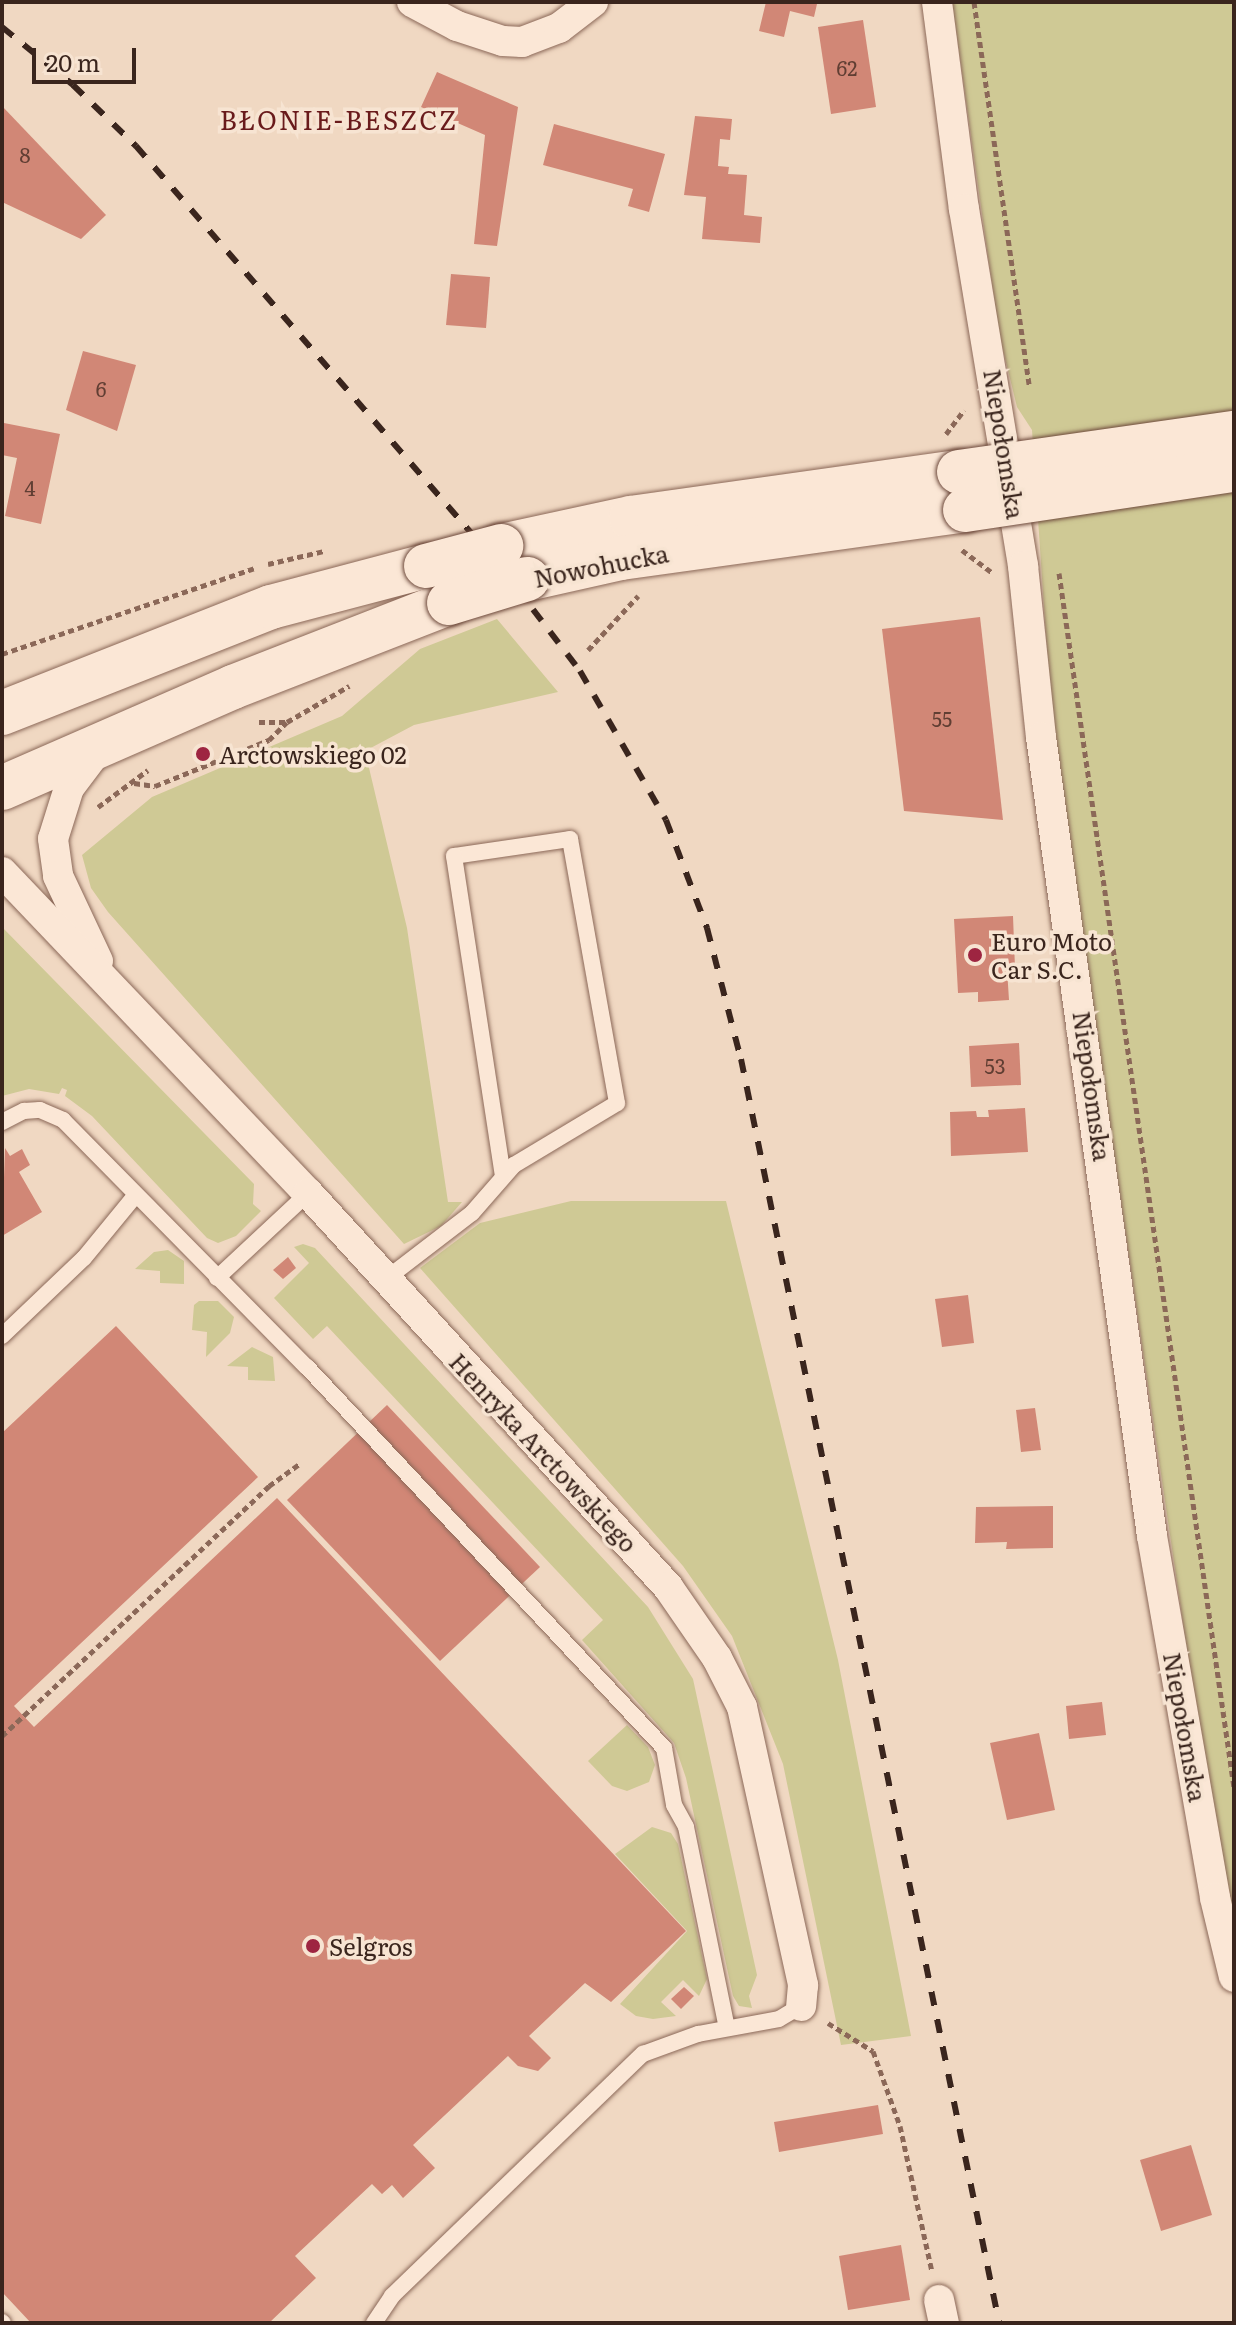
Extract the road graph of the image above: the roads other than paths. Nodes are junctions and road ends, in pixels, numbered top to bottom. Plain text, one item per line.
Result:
1 (412, 2) edge
2 (593, 2) edge
3 (937, 2) edge
4 (1234, 433) edge
5 (1234, 470) edge
6 (957, 492) junction
7 (514, 563) junction
8 (2, 713) edge
9 (106, 742) junction
10 (2, 788) edge
11 (2, 872) edge
12 (113, 991) junction
13 (2, 1122) edge
14 (503, 1175) junction
15 (308, 1193) junction
16 (135, 1196) junction
17 (217, 1278) junction
18 (386, 1279) junction
19 (2, 1336) edge
20 (1234, 1977) edge
21 (801, 2006) joint
22 (727, 2028) junction
23 (374, 2323) edge

1 - 2 street
3 - 20 street, Niepołomska
4 - 6 main road, Nowohucka, bridge
5 - 6 main road, Nowohucka, bridge
6 - 7 main road, Nowohucka
7 - 8 main road, Nowohucka, bridge
7 - 9 main road, Nowohucka, bridge
9 - 10 main road, Nowohucka
9 - 12 street, Henryka Arctowskiego
11 - 12 street, Henryka Arctowskiego
12 - 15 street, Henryka Arctowskiego
13 - 16 lane
14 - 14 lane
14 - 18 lane
15 - 17 lane
15 - 18 street, Henryka Arctowskiego
16 - 17 lane
16 - 19 lane
17 - 22 lane
18 - 21 street, Henryka Arctowskiego
21 - 22 lane
22 - 23 lane

